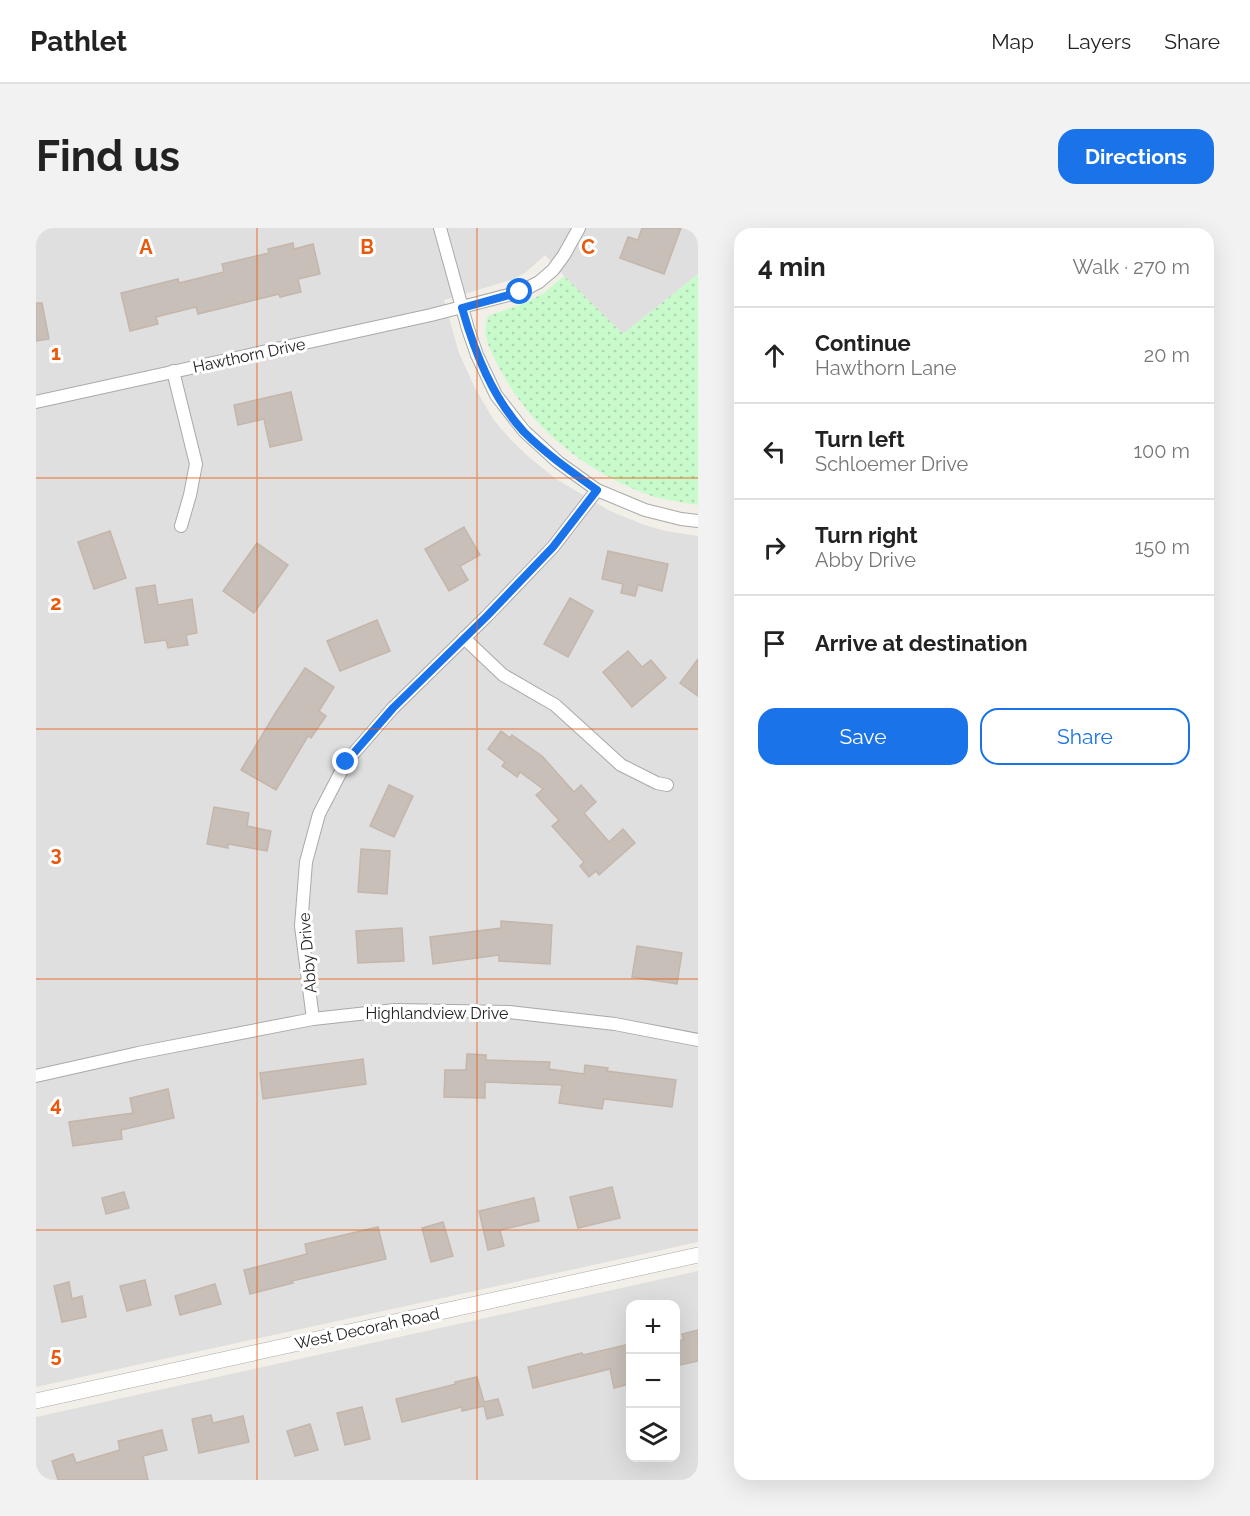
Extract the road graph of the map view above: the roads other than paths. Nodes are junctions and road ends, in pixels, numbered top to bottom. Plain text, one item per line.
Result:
1 (440, 228) edge
2 (579, 228) edge
3 (462, 308) junction
4 (173, 371) junction
5 (36, 402) edge
6 (597, 490) junction
7 (698, 521) edge
8 (181, 526) dead end
9 (464, 638) junction
10 (667, 785) dead end
11 (313, 1019) junction
12 (698, 1040) edge
13 (36, 1076) edge
14 (698, 1255) edge
15 (36, 1401) edge

1 - 3 street
2 - 3 street, Hawthorn Drive
3 - 4 street, Hawthorn Drive
3 - 6 street
4 - 5 street, Hawthorn Drive
4 - 8 street
6 - 7 street
6 - 9 street, Abby Drive
9 - 10 street
9 - 11 street, Abby Drive
11 - 12 street, Highlandview Drive
11 - 13 street, Highlandview Drive
14 - 15 street, West Decorah Road

